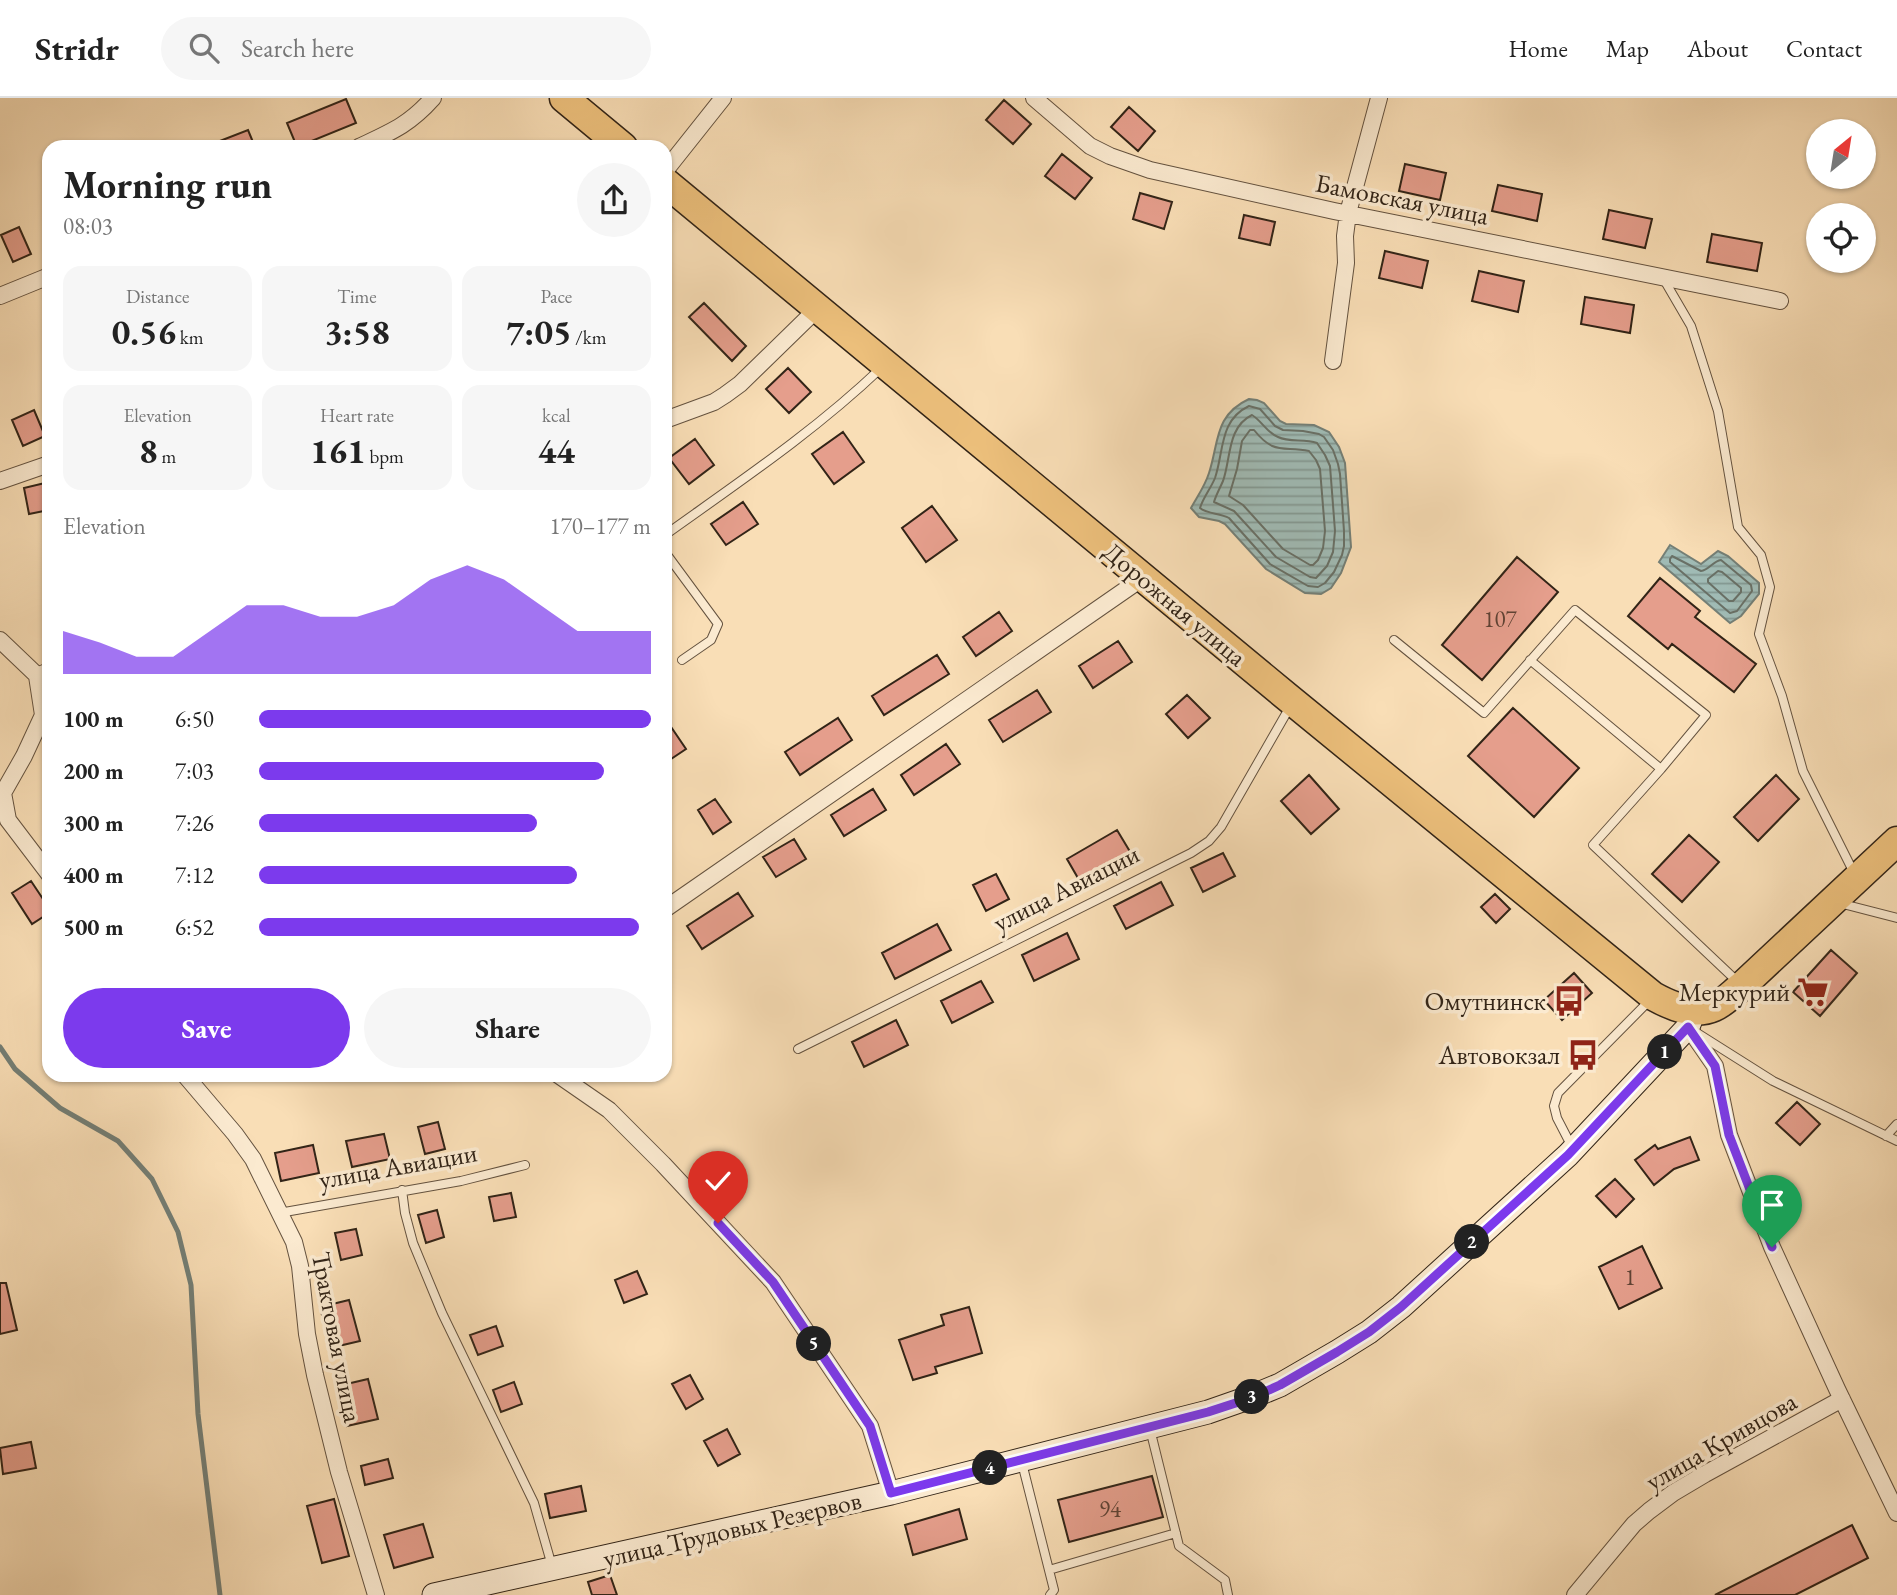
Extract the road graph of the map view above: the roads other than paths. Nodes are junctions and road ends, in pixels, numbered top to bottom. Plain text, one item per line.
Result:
1 (433, 98) edge
2 (564, 98) edge
3 (723, 98) edge
4 (1034, 98) edge
5 (1379, 98) edge
6 (374, 140) edge
7 (615, 140) edge
8 (672, 162) edge
9 (672, 188) edge
10 (1348, 213) junction
11 (1661, 275) junction
12 (42, 279) edge
13 (0, 296) edge
14 (1780, 300) dead end
15 (818, 308) junction
16 (1333, 361) dead end
17 (886, 364) junction
18 (672, 417) edge
19 (42, 466) edge
20 (0, 481) edge
21 (672, 530) edge
22 (672, 562) edge
23 (1143, 577) junction
24 (0, 640) edge
25 (1394, 640) dead end
26 (682, 660) dead end
27 (1530, 660) junction
28 (42, 675) edge
29 (1293, 702) junction
30 (42, 717) edge
31 (1661, 769) junction
32 (1897, 841) edge
33 (42, 865) edge
34 (1857, 879) junction
35 (1833, 901) junction
36 (672, 904) edge
37 (1897, 918) edge
38 (1742, 986) junction
39 (1653, 996) junction
40 (1691, 1019) junction
41 (798, 1049) dead end
42 (191, 1082) edge
43 (569, 1082) edge
44 (1897, 1124) edge
45 (1886, 1136) junction
46 (1897, 1141) edge
47 (1573, 1149) junction
48 (525, 1165) dead end
49 (402, 1190) junction
50 (279, 1213) junction
51 (1842, 1399) junction
52 (1150, 1427) junction
53 (1021, 1460) junction
54 (891, 1493) junction
55 (1897, 1513) edge
56 (1176, 1533) junction
57 (553, 1569) junction
58 (1049, 1570) junction
59 (376, 1595) edge
60 (434, 1595) edge
61 (1050, 1595) edge
62 (1228, 1595) edge
63 (1576, 1595) edge

1 - 6 street
2 - 7 highway
3 - 8 street
4 - 10 street, Бамовская улица
5 - 10 street
9 - 15 highway, Дорожная улица
10 - 11 street, Бамовская улица
10 - 16 street
11 - 14 street, Бамовская улица
11 - 34 lane
12 - 13 street
15 - 17 highway, Дорожная улица
15 - 18 street
17 - 21 lane
17 - 23 highway, Дорожная улица
19 - 20 street
22 - 26 lane
23 - 29 highway, Дорожная улица
23 - 36 street
24 - 28 street
25 - 27 lane
27 - 31 lane
27 - 31 lane
29 - 39 highway, Дорожная улица
29 - 41 lane, улица Авиации
30 - 33 street
31 - 38 lane
32 - 34 highway, улица Трудовых Резервов
34 - 35 highway, улица Трудовых Резервов
35 - 37 lane
35 - 38 highway, улица Трудовых Резервов
38 - 40 highway, улица Трудовых Резервов
39 - 40 highway, Дорожная улица
39 - 47 lane
40 - 45 lane
40 - 47 main road, улица Трудовых Резервов
40 - 51 street
42 - 50 street, Трактовая улица
43 - 54 street
44 - 45 lane
45 - 46 lane
47 - 52 main road, улица Трудовых Резервов
48 - 49 lane, улица Авиации
49 - 50 lane, улица Авиации
49 - 57 lane
50 - 59 street, Трактовая улица
51 - 55 street
51 - 63 street, улица Кривцова
52 - 53 main road, улица Трудовых Резервов
52 - 56 lane
53 - 54 main road, улица Трудовых Резервов
53 - 58 lane
54 - 57 main road, улица Трудовых Резервов
56 - 58 lane
56 - 62 lane
57 - 60 main road, улица Трудовых Резервов
58 - 61 lane

